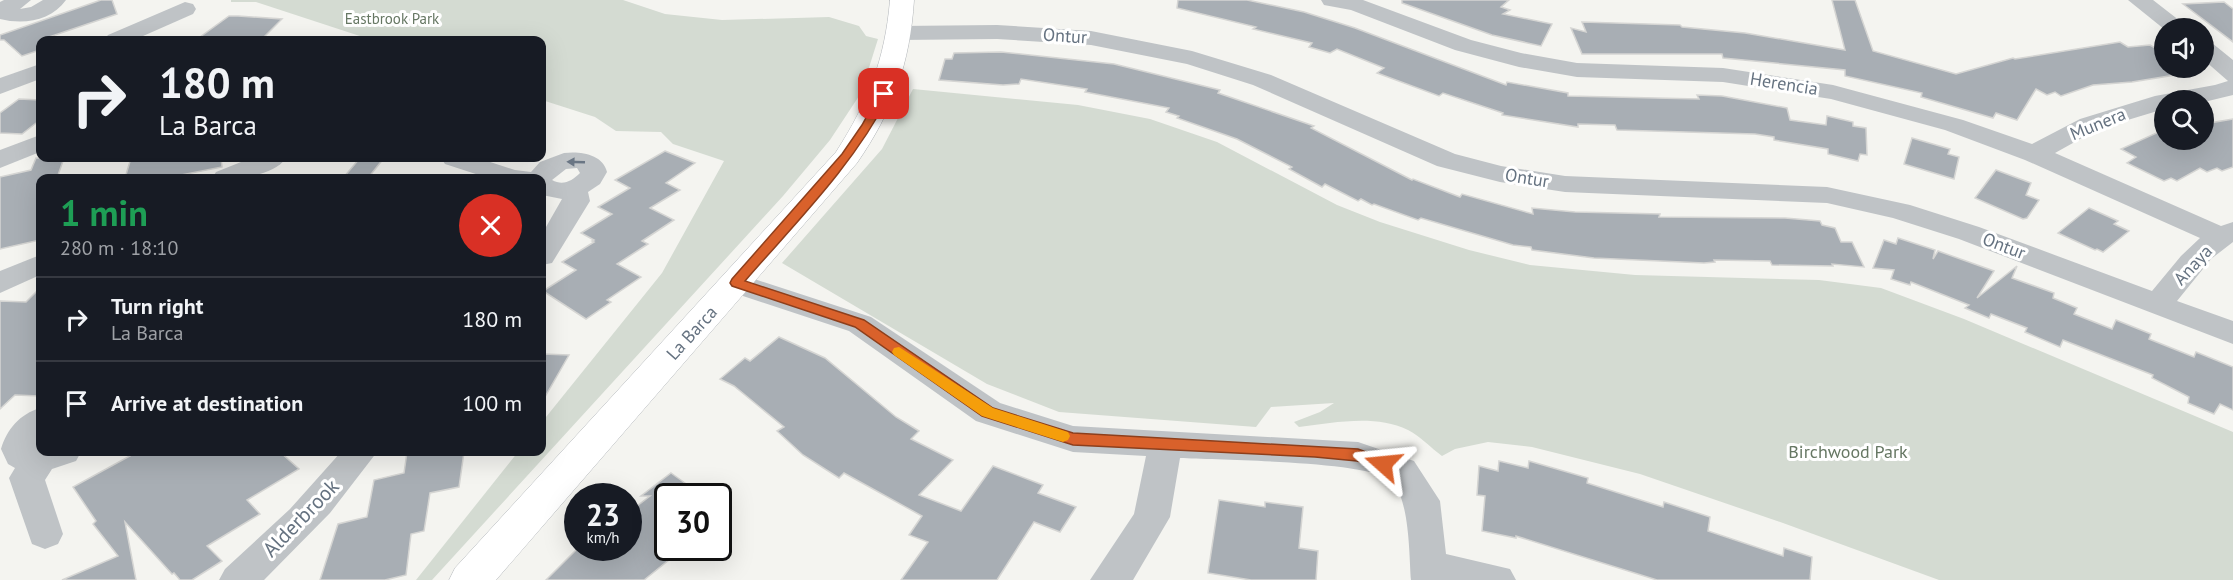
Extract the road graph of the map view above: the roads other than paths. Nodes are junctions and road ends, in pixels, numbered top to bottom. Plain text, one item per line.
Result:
1 (20, 0) edge
2 (55, 0) edge
3 (902, 0) edge
4 (1332, 0) edge
5 (2139, 0) edge
6 (185, 9) dead end
7 (2164, 18) edge
8 (900, 33) junction
9 (125, 36) edge
10 (2214, 56) edge
11 (36, 73) edge
12 (2233, 75) edge
13 (0, 87) edge
14 (2233, 87) edge
15 (2214, 93) edge
16 (2154, 105) edge
17 (36, 145) edge
18 (2034, 154) junction
19 (0, 160) edge
20 (263, 162) edge
21 (466, 162) edge
22 (235, 174) edge
23 (500, 174) edge
24 (543, 174) edge
25 (546, 187) edge
26 (574, 188) junction
27 (2227, 234) edge
28 (546, 250) edge
29 (36, 266) edge
30 (0, 283) edge
31 (736, 283) junction
32 (2158, 305) junction
33 (2233, 333) edge
34 (36, 423) edge
35 (1166, 444) junction
36 (52, 456) edge
37 (357, 456) edge
38 (45, 534) dead end
39 (1430, 574) edge
40 (238, 580) edge
41 (471, 580) edge
42 (1109, 580) edge
43 (1497, 580) edge

1 - 2 street
3 - 8 street, La Barca
4 - 18 street, Herencia
5 - 7 street
6 - 9 street
8 - 31 street, La Barca
8 - 32 street, Ontur
10 - 12 street
11 - 13 street
14 - 15 street, Munera
16 - 18 street, Munera
17 - 19 street
18 - 27 street, Herencia
20 - 22 street
21 - 23 street
26 -> 24 street
25 - 26 street
26 - 28 street
27 - 32 street, Anaya
29 - 30 street
31 - 35 street
31 - 41 street, La Barca
32 - 33 street, Ontur
34 - 36 street
35 - 39 street
35 - 42 street
36 - 38 street
37 - 40 street, Alderbrook
39 - 43 street

